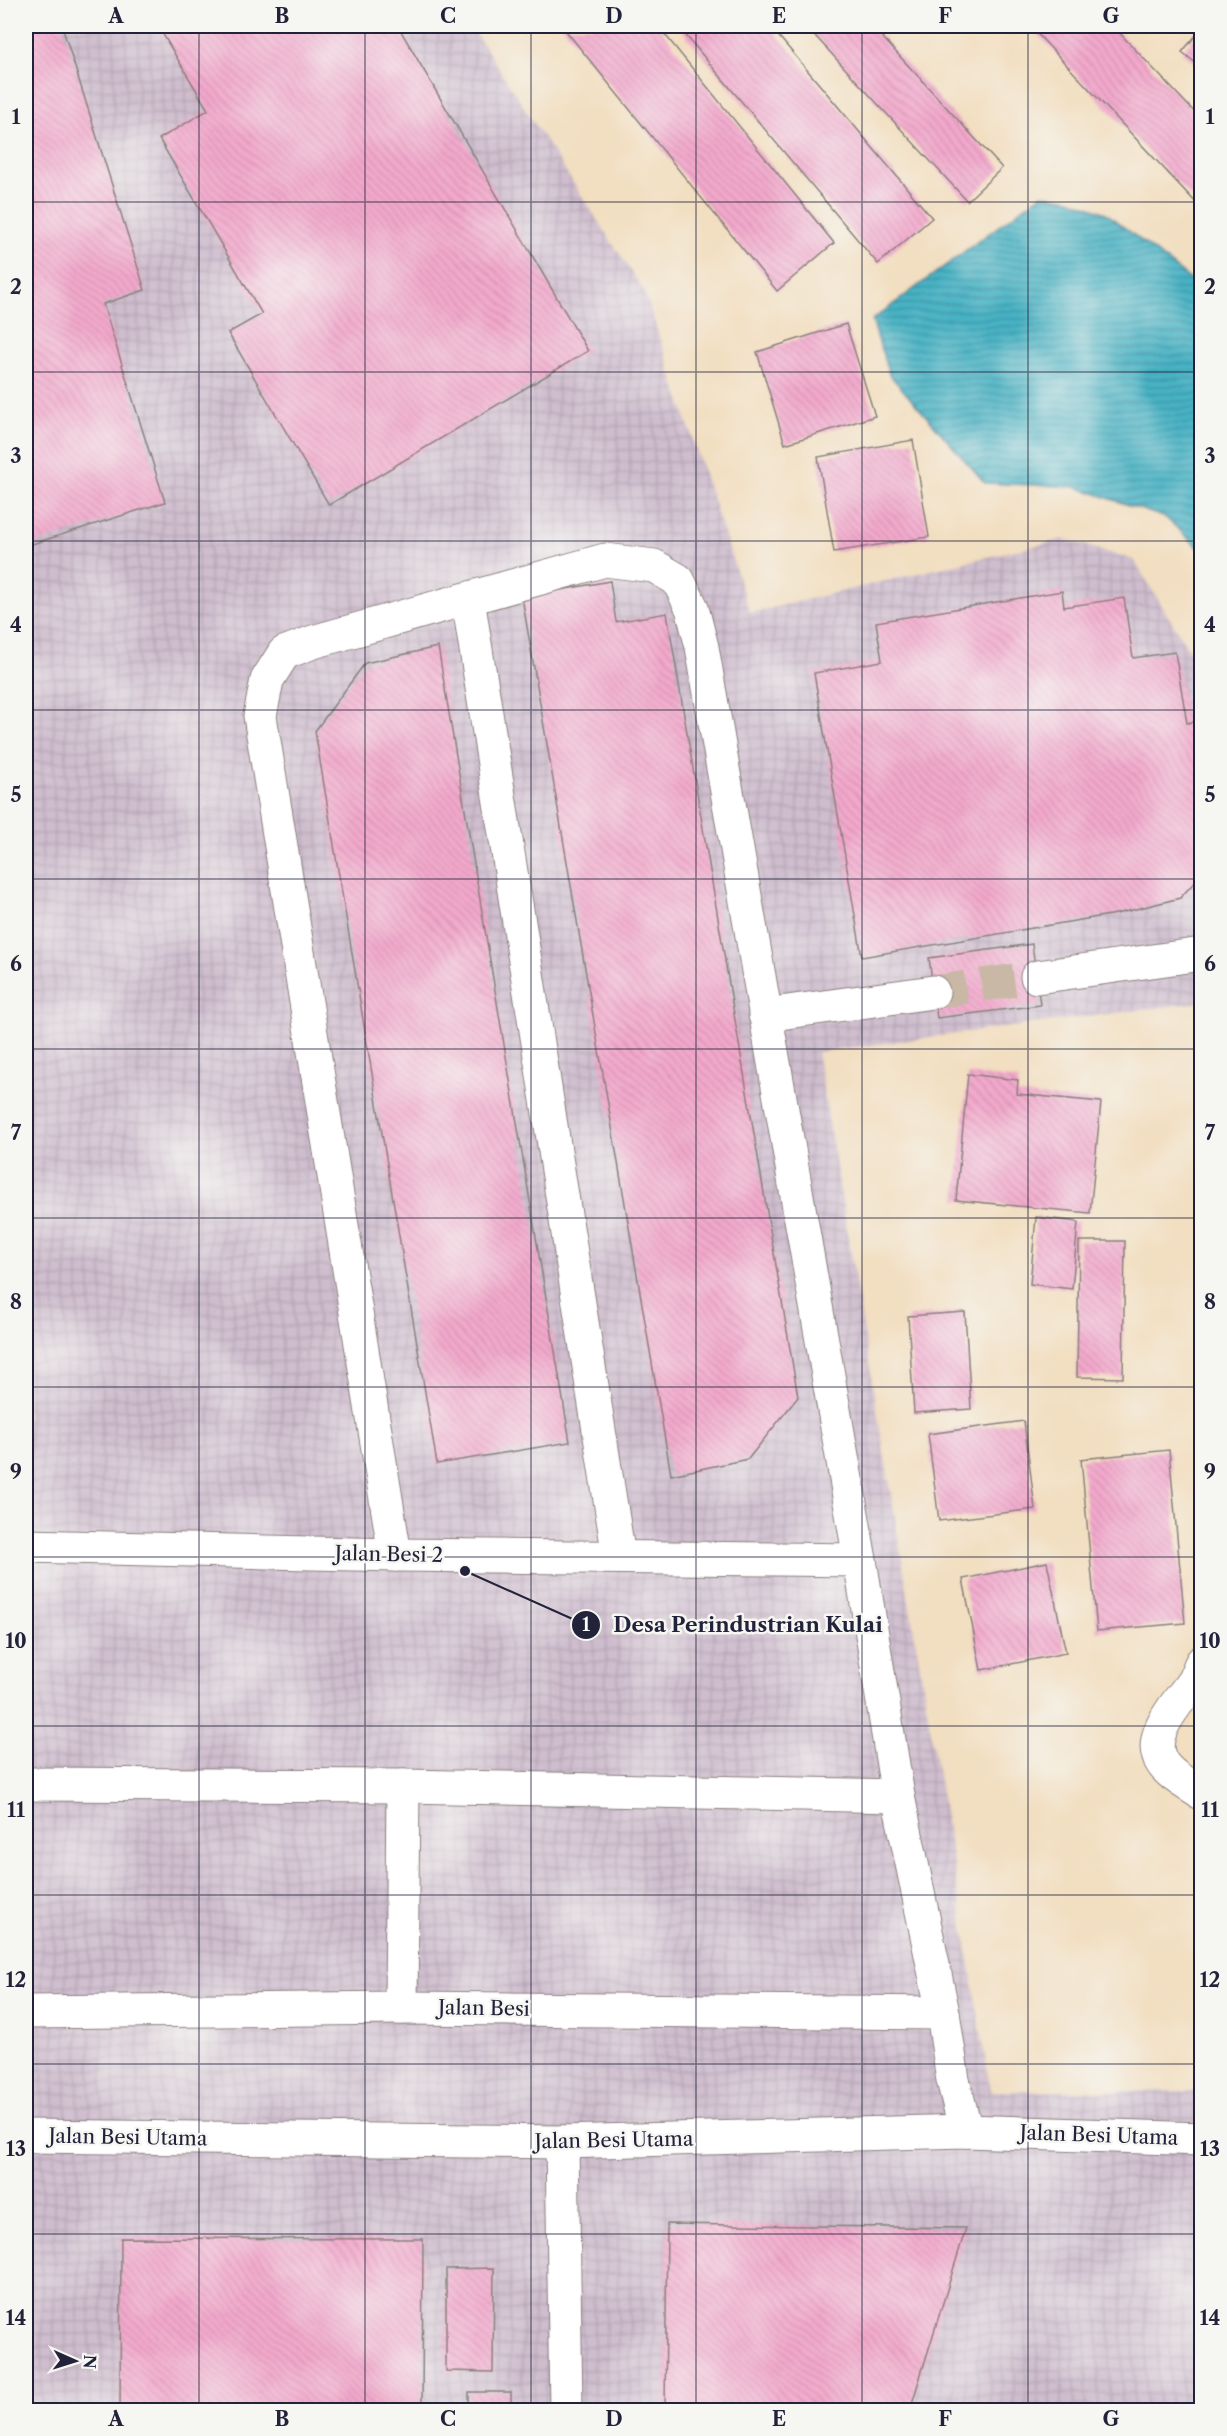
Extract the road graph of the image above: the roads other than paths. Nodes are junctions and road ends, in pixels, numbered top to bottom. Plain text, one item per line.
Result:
1 (468, 599) junction
2 (1202, 954) edge
3 (1036, 977) tunnel mouth
4 (933, 992) tunnel mouth
5 (765, 1015) junction
6 (26, 1546) edge
7 (395, 1555) junction
8 (619, 1557) junction
9 (860, 1560) junction
10 (1202, 1662) edge
11 (26, 1784) edge
12 (403, 1786) junction
13 (1202, 1794) edge
14 (898, 1796) junction
15 (401, 2008) junction
16 (26, 2012) edge
17 (943, 2013) junction
18 (966, 2131) junction
19 (26, 2136) edge
20 (1202, 2139) edge
21 (562, 2142) junction
22 (566, 2410) edge

1 - 5 street
1 - 7 street
1 - 8 street
2 - 3 street
4 - 5 street
5 - 9 street
6 - 7 street, Jalan Besi 2
7 - 8 street, Jalan Besi 2
8 - 9 street, Jalan Besi 2
9 - 14 street
10 - 13 street
11 - 12 street
12 - 14 street
12 - 15 street
14 - 17 street
15 - 16 street, Jalan Besi
15 - 17 street, Jalan Besi
17 - 18 street
18 - 20 street, Jalan Besi Utama
18 - 21 street, Jalan Besi Utama
19 - 21 street, Jalan Besi Utama
21 - 22 street

